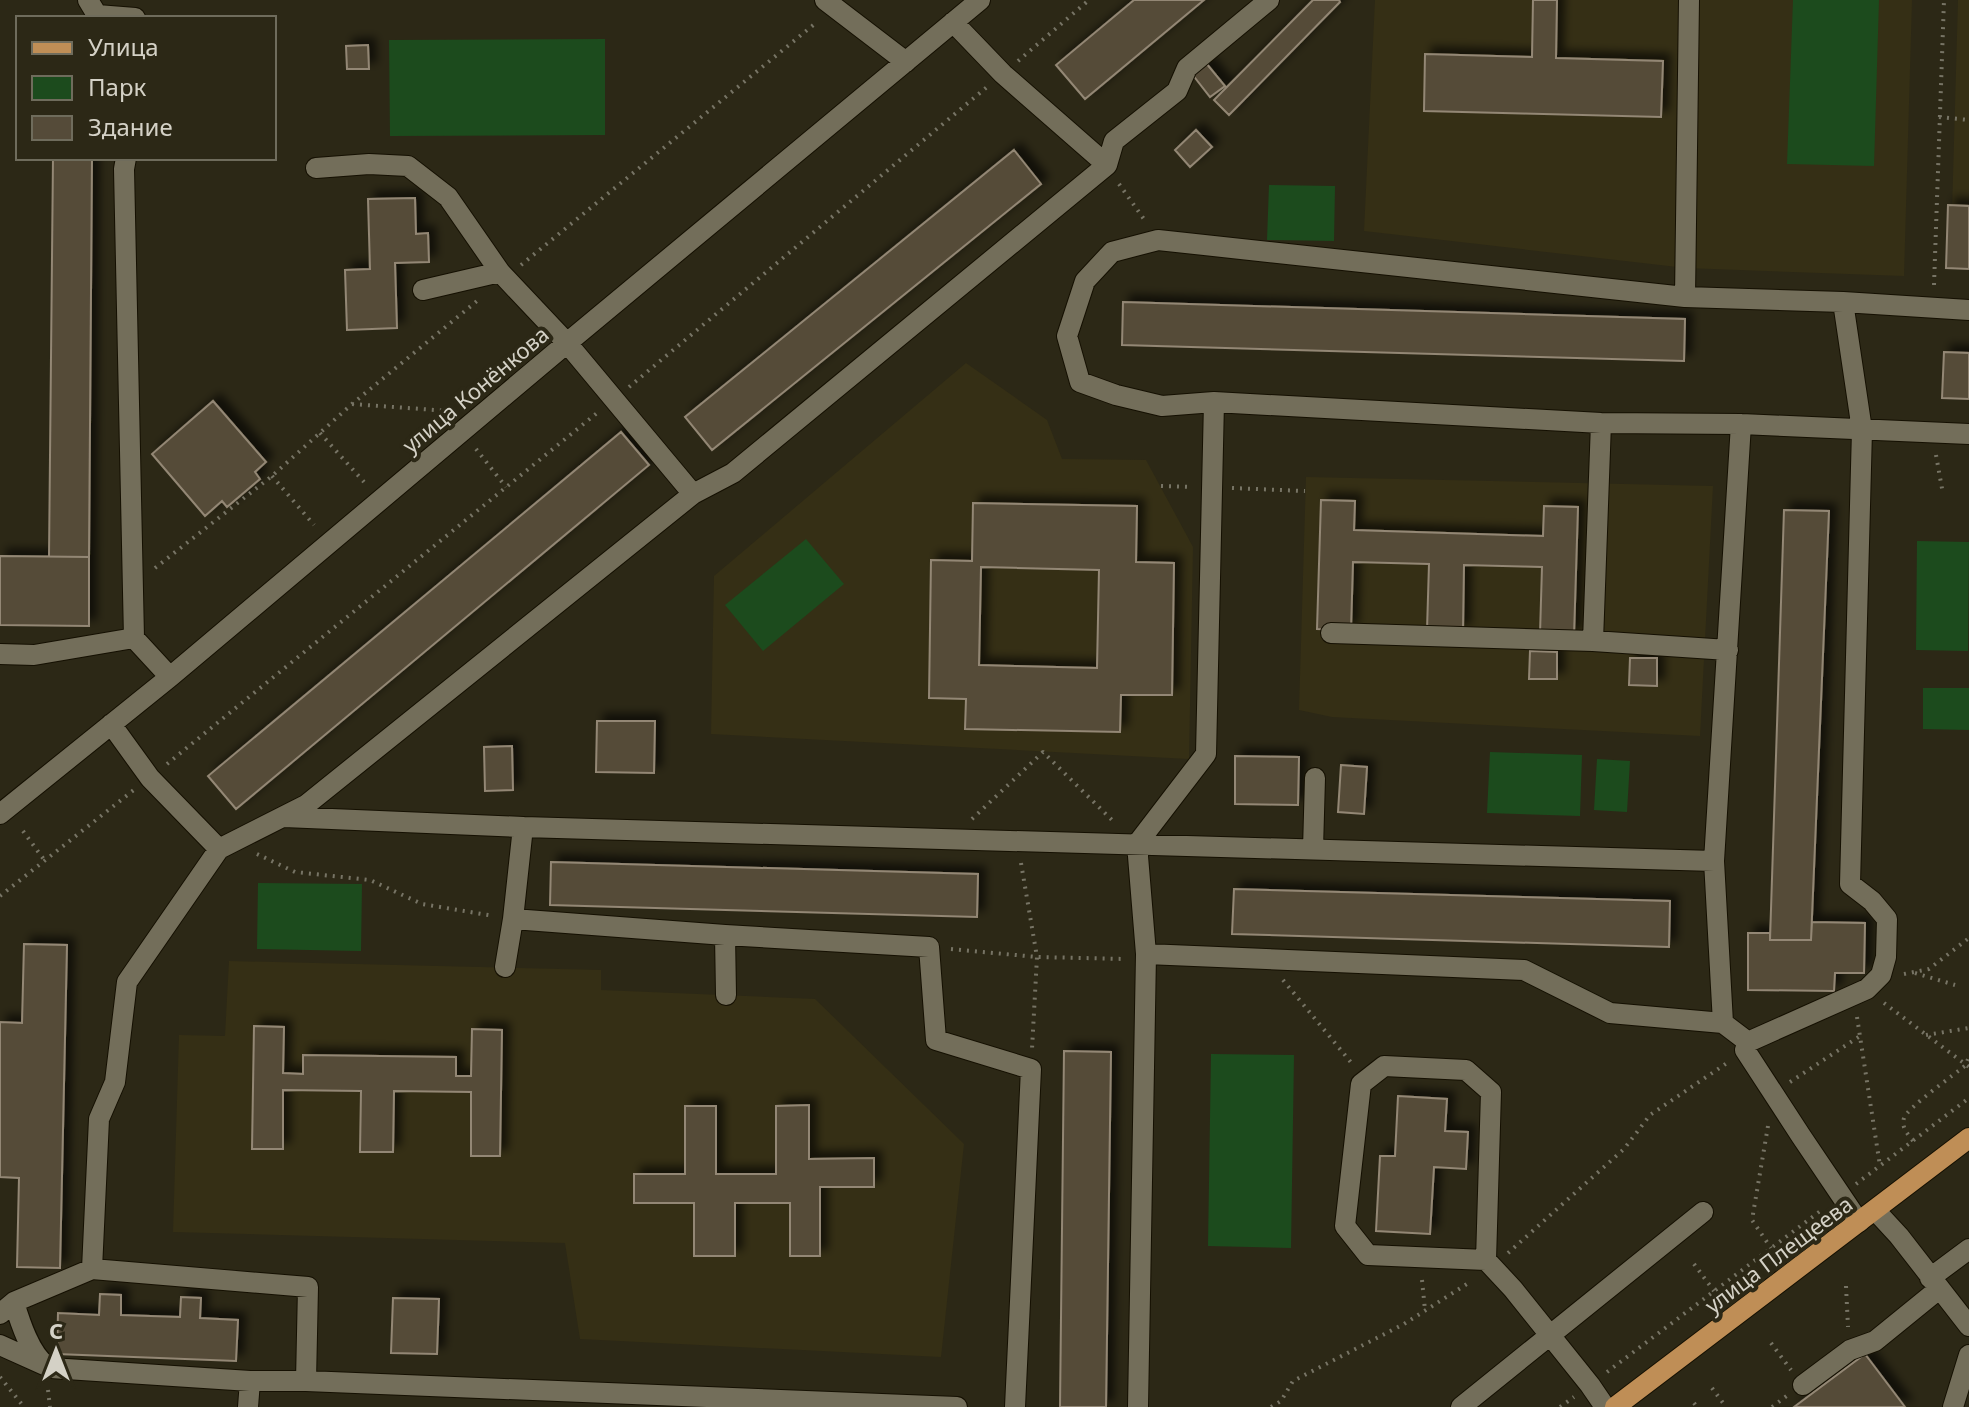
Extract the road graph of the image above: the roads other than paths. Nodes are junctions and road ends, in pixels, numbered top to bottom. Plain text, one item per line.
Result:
1 (88, 0) edge
2 (825, 0) edge
3 (980, 0) edge
4 (1269, 0) edge
5 (1689, 0) edge
6 (110, 16) edge
7 (953, 22) junction
8 (906, 62) junction
9 (126, 160) edge
10 (1107, 165) junction
11 (316, 168) dead end
12 (500, 272) junction
13 (423, 290) dead end
14 (1685, 297) junction
15 (1843, 302) junction
16 (1969, 310) edge
17 (567, 343) junction
18 (1214, 402) junction
19 (1601, 423) junction
20 (1741, 424) junction
21 (1862, 430) junction
22 (1969, 434) edge
23 (693, 494) junction
24 (1331, 633) dead end
25 (134, 638) junction
26 (1593, 641) junction
27 (1728, 650) junction
28 (0, 654) edge
29 (170, 677) junction
30 (111, 724) junction
31 (1315, 778) dead end
32 (0, 814) edge
33 (284, 817) junction
34 (523, 827) junction
35 (1137, 844) junction
36 (219, 849) junction
37 (1313, 849) junction
38 (1714, 861) junction
39 (513, 919) junction
40 (725, 935) junction
41 (1146, 954) junction
42 (505, 967) dead end
43 (726, 995) dead end
44 (1723, 1023) junction
45 (1747, 1046) junction
46 (1969, 1138) edge
47 (1703, 1212) dead end
48 (1867, 1216) junction
49 (1969, 1249) edge
50 (1490, 1263) junction
51 (92, 1269) junction
52 (1935, 1284) junction
53 (7, 1308) edge
54 (1969, 1326) edge
55 (1550, 1336) junction
56 (0, 1345) edge
57 (1969, 1355) edge
58 (51, 1368) junction
59 (250, 1381) junction
60 (306, 1381) junction
61 (1803, 1385) road end
62 (248, 1407) edge
63 (957, 1407) edge
64 (1015, 1407) edge
65 (1138, 1407) edge
66 (1461, 1407) edge
67 (1605, 1407) edge
68 (1615, 1407) edge
69 (1953, 1407) edge

1 - 6 street
2 - 8 street
3 - 7 street, улица Конёнкова
4 - 10 street
5 - 14 street
7 - 8 street, улица Конёнкова
7 - 10 street
8 - 17 street, улица Конёнкова
9 - 25 street
10 - 23 street
11 - 12 street
12 - 13 street
12 - 17 street
14 - 15 street
14 - 18 street
15 - 16 street
15 - 21 street
17 - 23 street
17 - 29 street, улица Конёнкова
18 - 19 street
18 - 35 street
19 - 20 street
19 - 26 street
20 - 21 street
20 - 27 street
21 - 22 street
21 - 45 street
23 - 33 street
24 - 26 street
25 - 28 street
25 - 29 street
26 - 27 street
27 - 38 street
29 - 30 street, улица Конёнкова
30 - 32 street, улица Конёнкова
30 - 36 street
31 - 37 street
33 - 34 street
33 - 36 street
34 - 35 street
34 - 39 street
35 - 37 street
35 - 41 street
36 - 51 street
37 - 38 street
38 - 44 street
39 - 40 street
39 - 42 street
40 - 43 street
40 - 64 street
41 - 44 street
41 - 65 street
44 - 45 street
45 - 48 street
46 - 48 main road, улица Плещеева
47 - 55 street
48 - 52 street
48 - 68 main road, улица Плещеева
49 - 52 street
50 - 50 street
50 - 55 street
51 - 53 street
51 - 60 street
52 - 54 street
52 - 61 street
53 - 58 street
55 - 66 street
55 - 67 street
56 - 58 street
57 - 69 street
58 - 59 street
59 - 60 street
59 - 62 street
60 - 63 street

